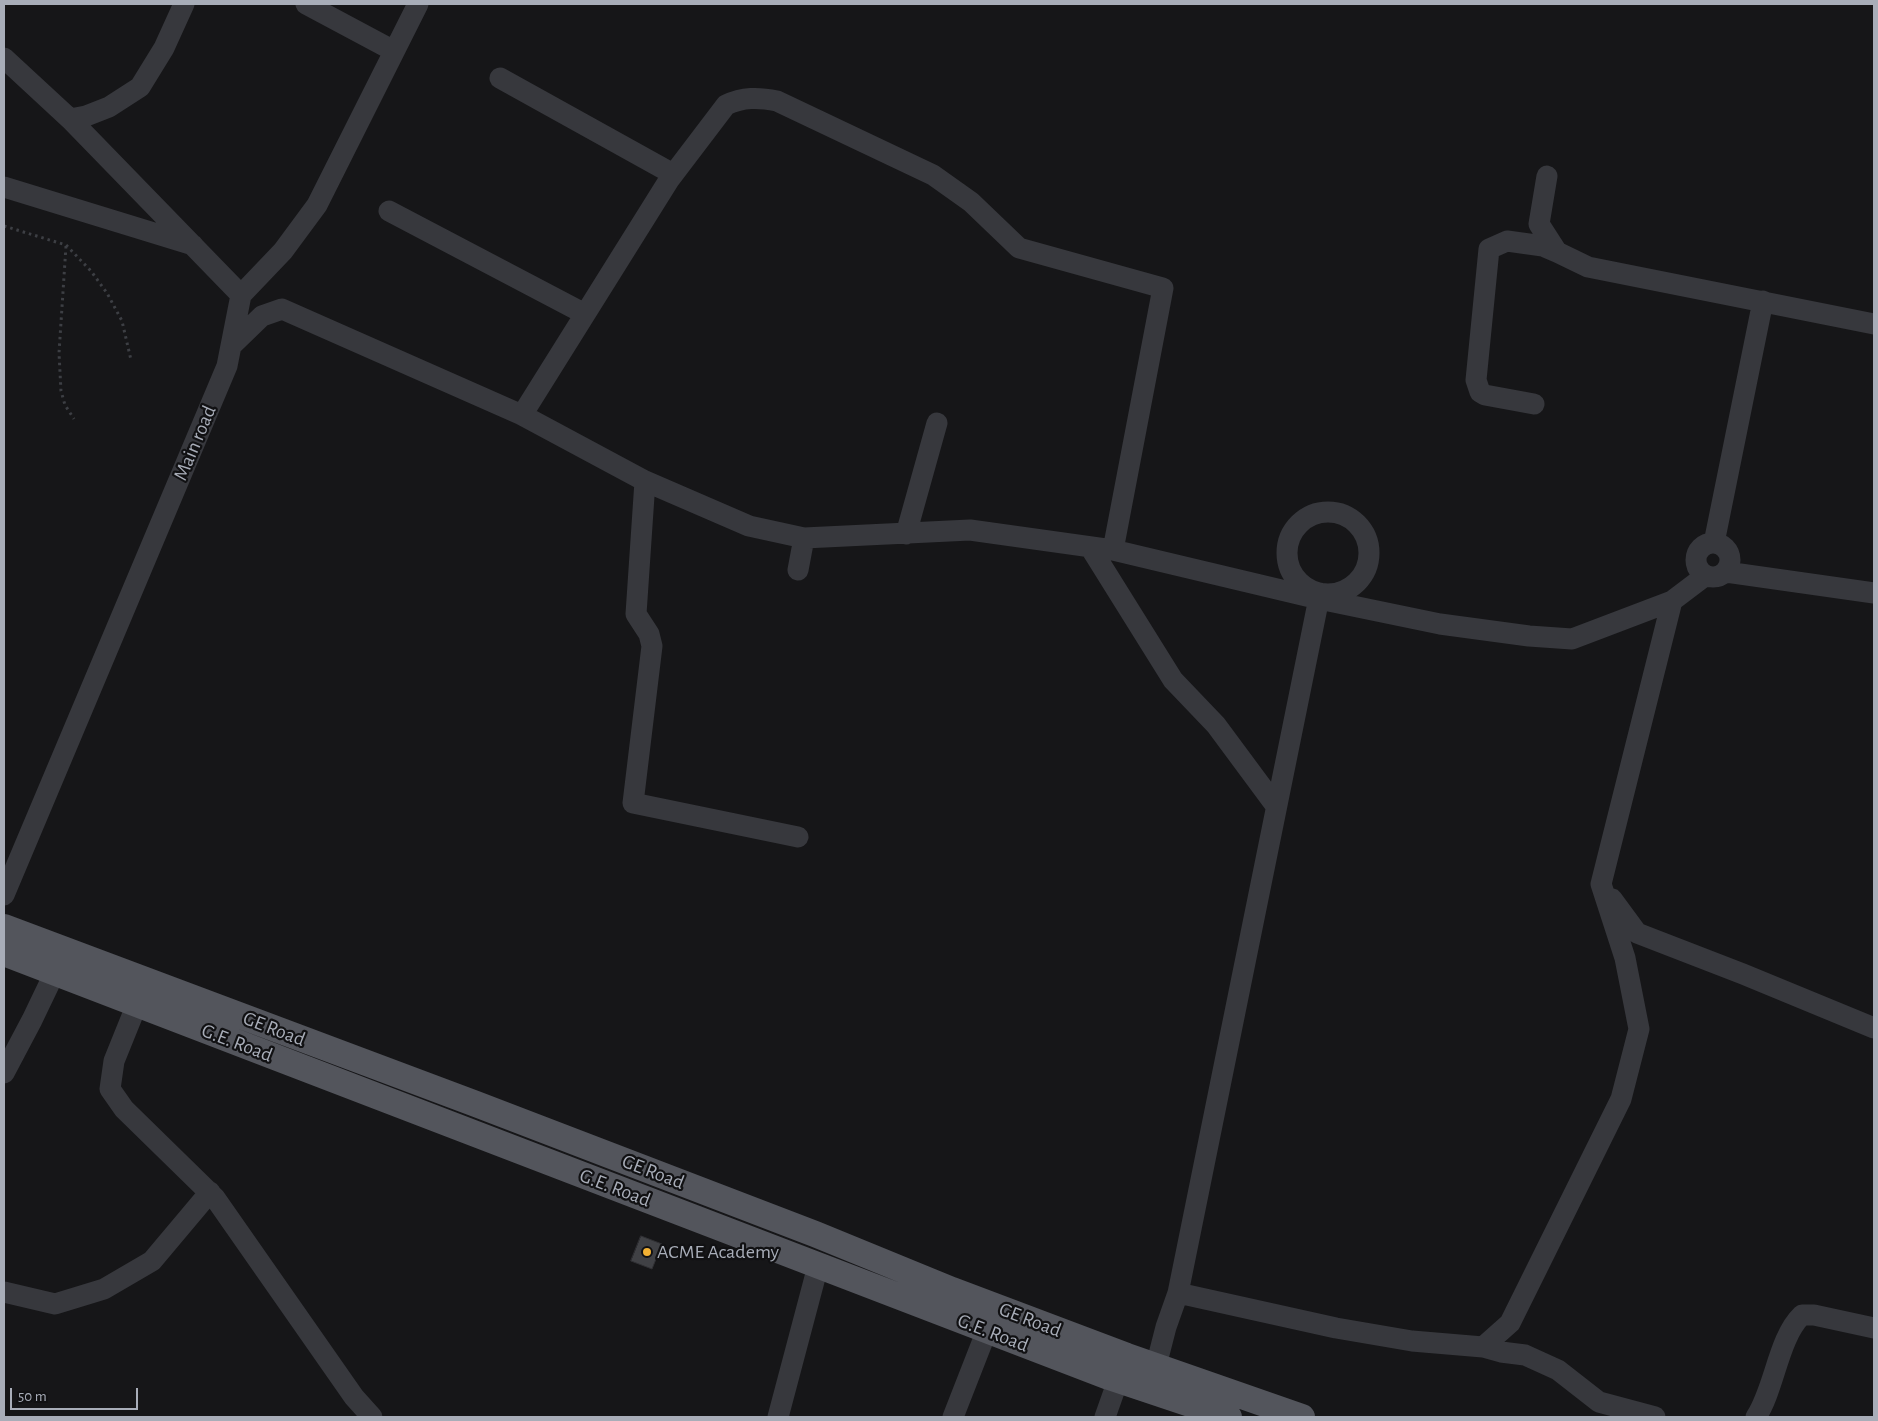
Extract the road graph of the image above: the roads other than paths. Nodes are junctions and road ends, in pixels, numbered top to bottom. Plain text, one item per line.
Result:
1 (184, 4) edge
2 (306, 4) edge
3 (418, 4) edge
4 (394, 51) junction
5 (4, 58) edge
6 (500, 78) dead end
7 (70, 119) junction
8 (673, 174) junction
9 (1547, 176) dead end
10 (4, 187) edge
11 (389, 211) dead end
12 (195, 246) junction
13 (1557, 252) junction
14 (241, 295) junction
15 (1763, 301) junction
16 (585, 314) junction
17 (1874, 324) edge
18 (231, 346) junction
19 (1534, 404) dead end
20 (522, 416) junction
21 (937, 424) dead end
22 (645, 481) junction
23 (906, 534) junction
24 (804, 538) junction
25 (1714, 543) junction
26 (1090, 547) junction
27 (1113, 550) junction
28 (1287, 558) junction
29 (798, 570) dead end
30 (1726, 572) junction
31 (1705, 576) junction
32 (1360, 580) junction
33 (1257, 585) junction
34 (1874, 593) edge
35 (1319, 596) junction
36 (1672, 601) junction
37 (1385, 613) junction
38 (1276, 806) junction
39 (798, 837) dead end
40 (1602, 884) junction
41 (4, 895) edge
42 (4, 928) edge
43 (4, 953) edge
44 (55, 972) junction
45 (137, 1004) junction
46 (1874, 1028) edge
47 (4, 1072) edge
48 (210, 1192) junction
49 (818, 1266) junction
50 (4, 1292) edge
51 (1178, 1293) junction
52 (1874, 1328) edge
53 (987, 1330) junction
54 (1483, 1347) junction
55 (1127, 1356) junction
56 (1156, 1366) junction
57 (1117, 1380) junction
58 (1262, 1410) edge
59 (372, 1417) edge
60 (778, 1417) edge
61 (954, 1417) edge
62 (1105, 1417) edge
63 (1229, 1417) edge
64 (1302, 1417) edge
65 (1655, 1417) edge
66 (1756, 1417) edge

1 - 7 street
2 - 4 street
3 - 4 street
4 - 14 street
5 - 7 street
6 - 8 street
7 - 12 street
8 - 16 street
8 - 27 street
9 - 13 street
10 - 12 street
11 - 16 street
12 - 14 street
13 - 15 street
13 - 19 street
14 - 18 street, Main road
15 - 17 street
15 - 25 street
16 - 20 street
18 - 20 street
18 - 41 street, Main road
20 - 22 street
21 - 23 street
22 - 24 street
22 - 39 street
23 - 24 street
23 - 26 street
24 - 29 street
25 - 30 street
25 - 31 street
26 - 27 street
26 - 38 street
27 - 33 street
28 - 32 street
28 - 33 street
28 - 35 street
30 - 31 street
30 - 34 street
31 - 36 street
32 - 35 street
32 - 37 street
33 - 35 street
35 - 37 street
35 - 38 street
36 - 37 street
36 - 40 street
38 - 51 street
40 - 46 street
40 - 54 street
42 - 55 main road, GE Road
43 - 44 main road, G.E. Road
44 - 45 main road, G.E. Road
44 - 47 street
45 - 48 street
45 - 49 main road, G.E. Road
48 - 50 street
48 - 59 street
49 - 53 main road, G.E. Road
49 - 60 street
51 - 54 street
51 - 56 street
52 - 66 street
53 - 57 main road, G.E. Road
53 - 61 street
54 - 65 street
55 - 56 main road, GE Road
55 - 57 street
56 - 58 main road, GE Road
57 - 62 street
57 - 63 main road, G.E. Road
58 - 64 main road, GE Road

